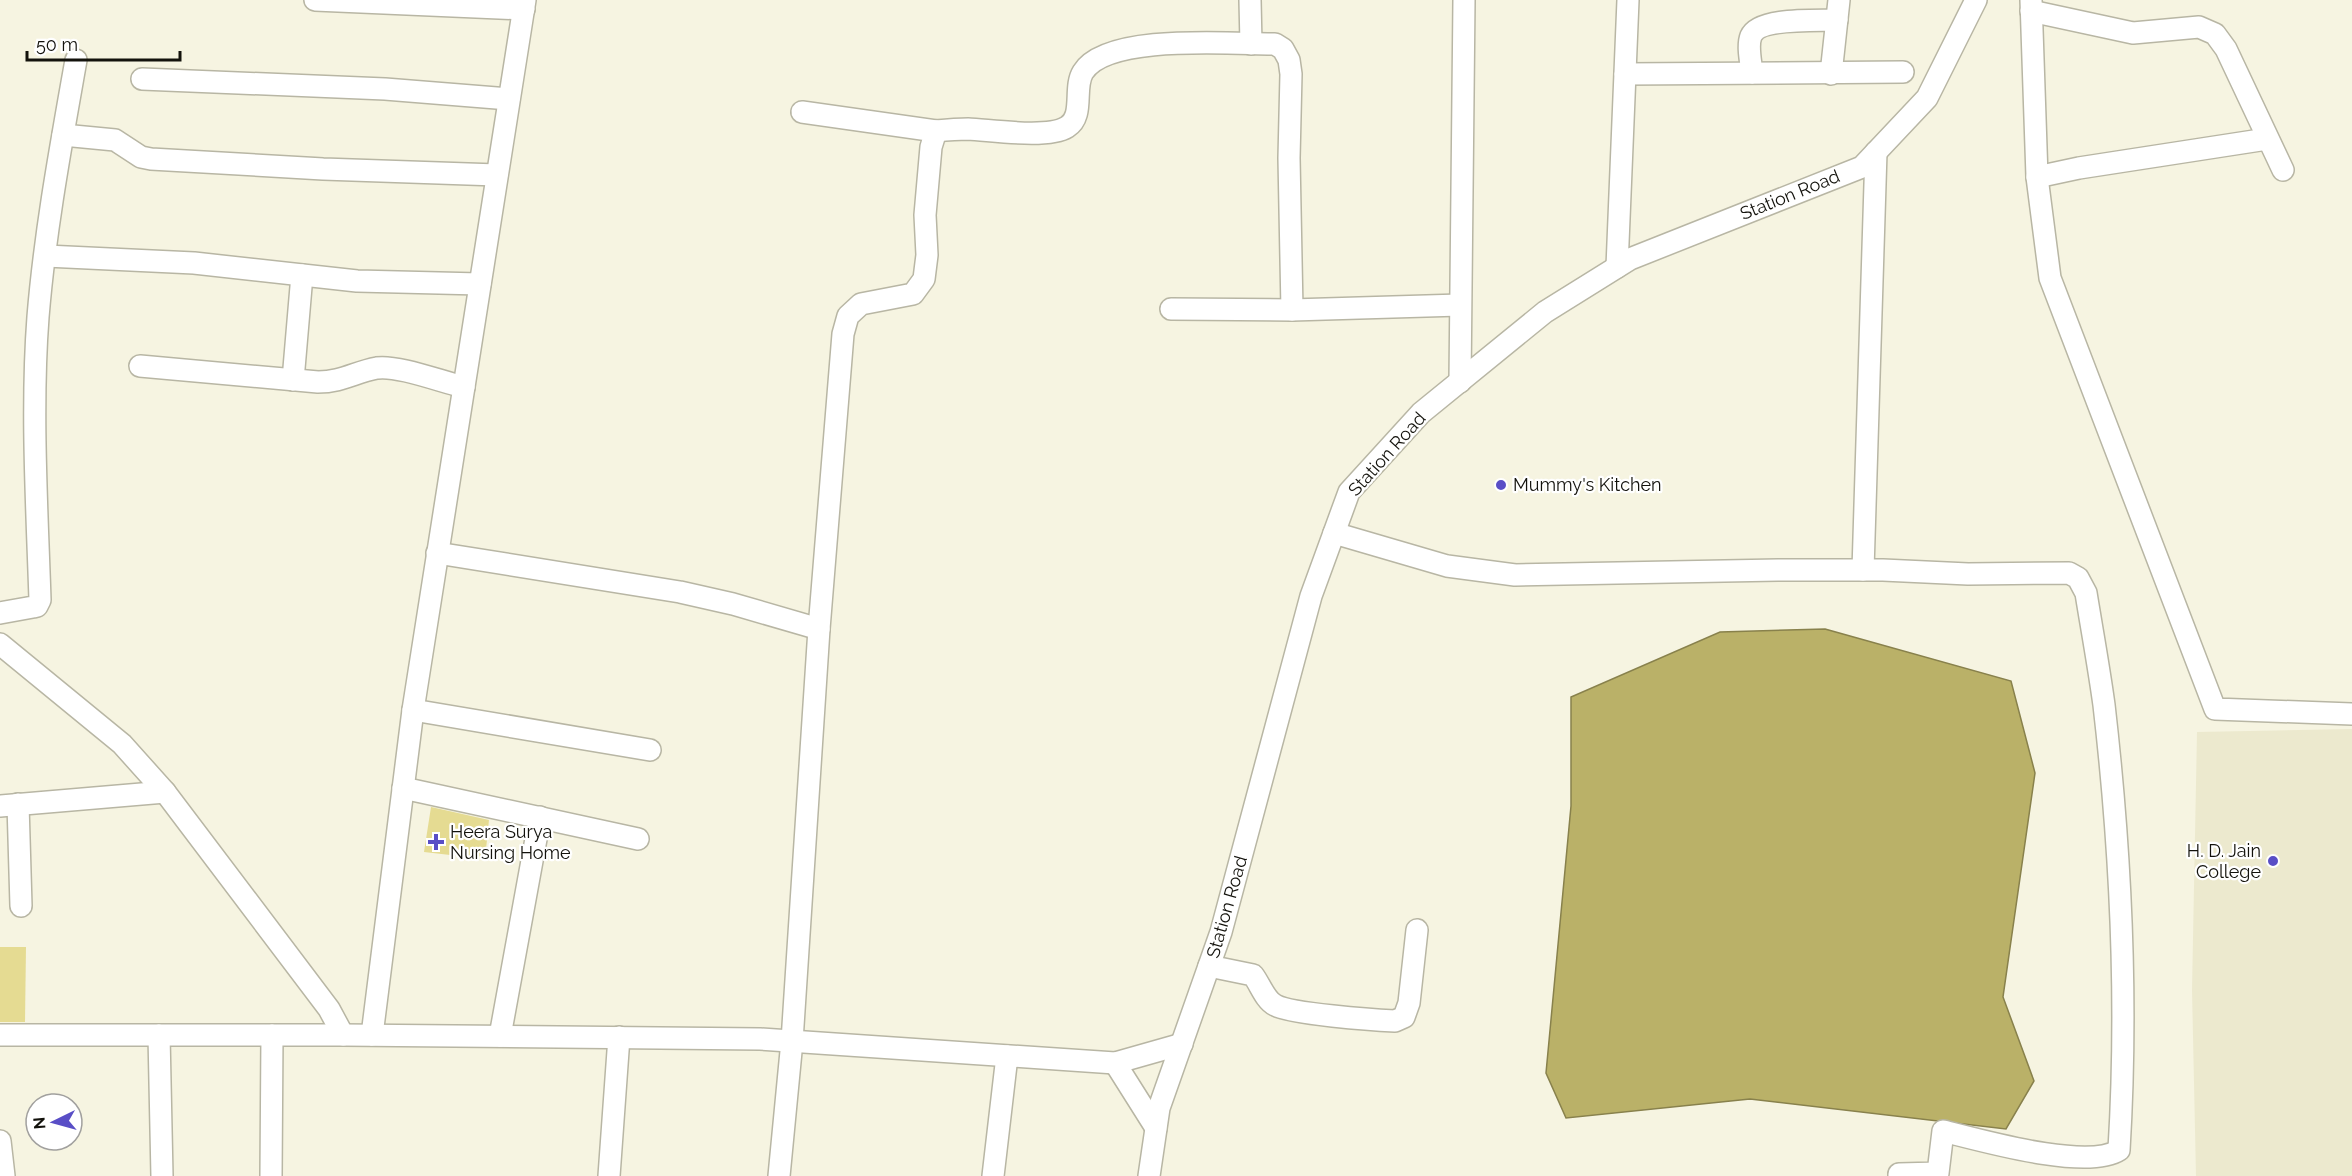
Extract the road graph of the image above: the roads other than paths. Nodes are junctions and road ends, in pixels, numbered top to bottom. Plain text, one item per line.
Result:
1 (315, 0) edge
2 (1250, 0) edge
3 (1464, 0) edge
4 (1628, 0) edge
5 (1976, 0) edge
6 (524, 5) edge
7 (2031, 5) edge
8 (1838, 10) edge
9 (1251, 44) junction
10 (76, 60) dead end
11 (1903, 72) dead end
12 (1752, 73) junction
13 (1625, 74) junction
14 (1831, 74) junction
15 (142, 79) dead end
16 (509, 99) junction
17 (802, 112) dead end
18 (936, 130) junction
19 (63, 135) junction
20 (2267, 139) junction
21 (1876, 152) junction
22 (2283, 170) dead end
23 (497, 175) junction
24 (2037, 177) junction
25 (46, 256) junction
26 (1617, 267) junction
27 (302, 275) junction
28 (480, 284) junction
29 (1460, 305) junction
30 (1171, 309) dead end
31 (1292, 310) junction
32 (140, 366) dead end
33 (293, 380) junction
34 (1460, 382) junction
35 (464, 387) junction
36 (1334, 533) junction
37 (437, 553) junction
38 (1863, 570) junction
39 (0, 613) edge
40 (819, 628) junction
41 (0, 645) edge
42 (413, 710) junction
43 (2352, 714) edge
44 (650, 750) dead end
45 (403, 788) junction
46 (165, 792) junction
47 (9, 805) edge
48 (540, 817) junction
49 (638, 839) dead end
50 (21, 906) dead end
51 (1417, 930) dead end
52 (1209, 966) junction
53 (0, 1035) edge
54 (159, 1035) junction
55 (272, 1035) junction
56 (344, 1035) junction
57 (372, 1035) junction
58 (500, 1036) junction
59 (619, 1037) junction
60 (792, 1041) junction
61 (1182, 1044) junction
62 (1007, 1056) junction
63 (1115, 1063) junction
64 (1156, 1128) junction
65 (0, 1141) edge
66 (4, 1176) edge
67 (162, 1176) edge
68 (271, 1176) edge
69 (609, 1176) edge
70 (778, 1176) edge
71 (993, 1176) edge
72 (1149, 1176) edge
73 (1899, 1176) edge

1 - 6 street
2 - 9 street
3 - 29 street
4 - 13 street
5 - 21 street, Station Road
6 - 16 street
7 - 20 street
7 - 24 street
8 - 12 street
8 - 14 street
9 - 18 street
9 - 31 street
10 - 19 street
11 - 14 street
12 - 13 street
12 - 14 street
13 - 26 street
15 - 16 street
16 - 23 street
17 - 18 street
18 - 40 street
19 - 23 street
19 - 25 street
20 - 22 street
20 - 24 street
21 - 26 street, Station Road
21 - 38 street
23 - 28 street
24 - 43 street
25 - 27 street
25 - 39 street
26 - 34 street, Station Road
27 - 28 street
27 - 33 street
28 - 35 street
29 - 31 street
29 - 34 street
30 - 31 street
32 - 33 street
33 - 35 street
34 - 36 street, Station Road
35 - 37 street
36 - 38 street
36 - 52 street, Station Road
37 - 40 street
37 - 42 street
38 - 73 street
40 - 60 street
41 - 46 street
42 - 44 street
42 - 45 street
45 - 48 street
45 - 57 street
46 - 47 street
46 - 56 street
47 - 50 street
48 - 49 street
48 - 58 street
51 - 52 street
52 - 61 street, Station Road
53 - 54 street
54 - 55 street
54 - 67 street
55 - 56 street
55 - 68 street
56 - 57 street
57 - 58 street
58 - 59 street
59 - 60 street
59 - 69 street
60 - 62 street
60 - 70 street
61 - 63 street
61 - 64 street, Station Road
62 - 63 street
62 - 71 street
63 - 64 street
64 - 72 street, Station Road
65 - 66 street

